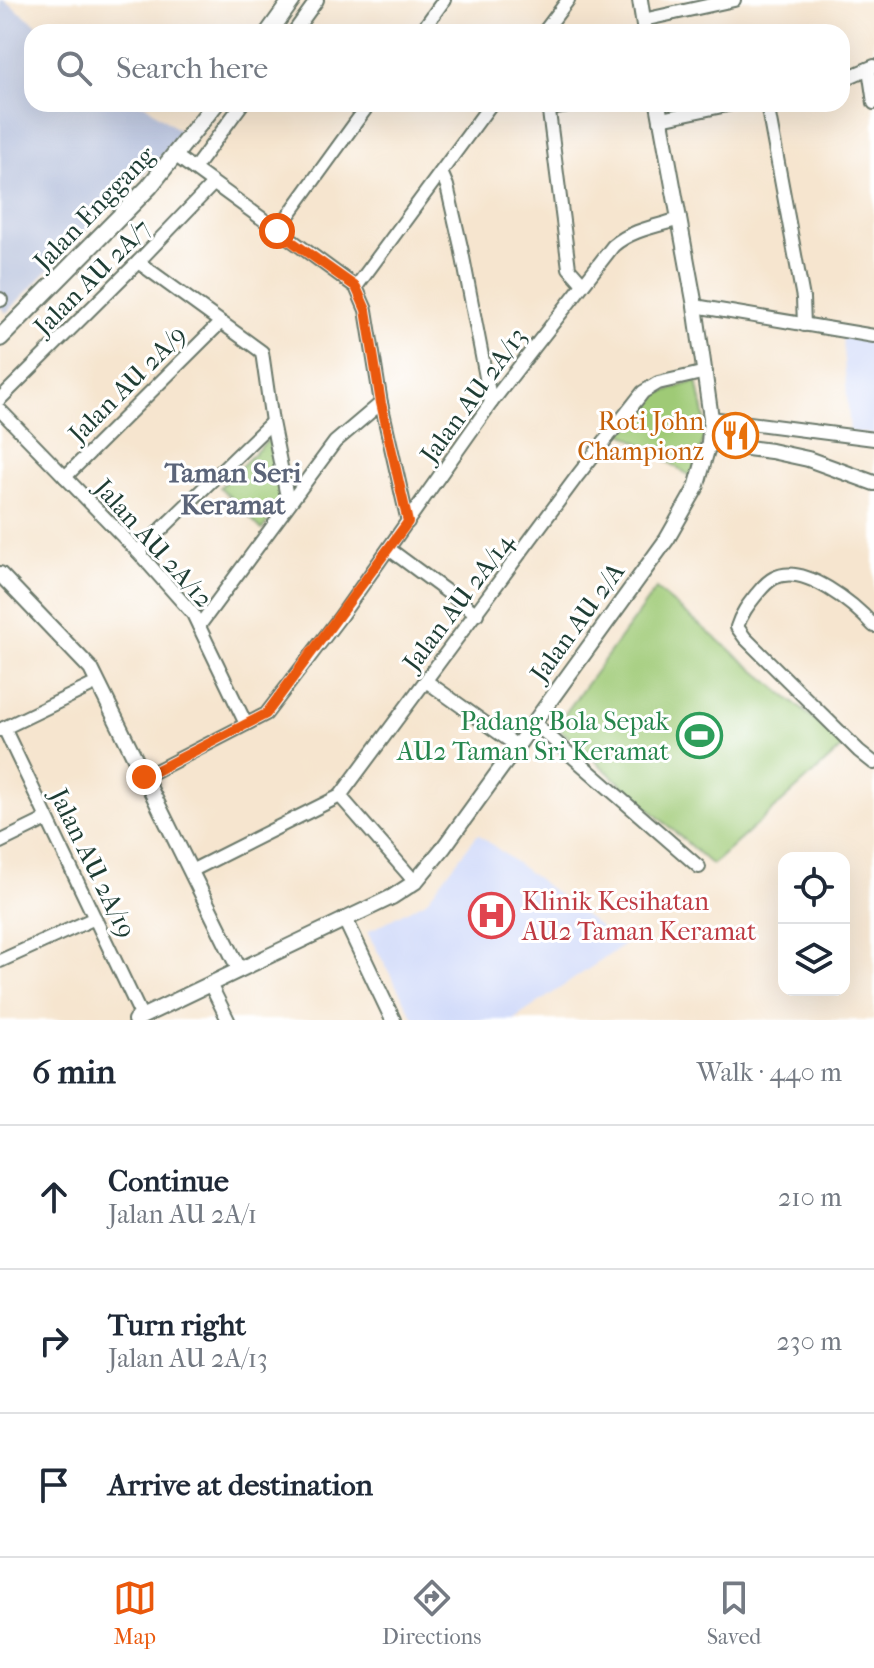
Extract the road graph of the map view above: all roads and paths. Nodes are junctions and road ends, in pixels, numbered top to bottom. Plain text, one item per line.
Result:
1 (292, 0) edge
2 (317, 0) edge
3 (444, 0) edge
4 (568, 0) edge
5 (640, 0) edge
6 (734, 0) edge
7 (275, 24) edge
8 (300, 24) edge
9 (427, 24) edge
10 (550, 24) edge
11 (644, 24) edge
12 (651, 24) edge
13 (871, 67) edge
14 (850, 76) edge
15 (874, 103) edge
16 (209, 112) edge
17 (236, 112) edge
18 (363, 112) edge
19 (485, 112) edge
20 (549, 112) edge
21 (660, 112) edge
22 (769, 112) edge
23 (176, 156) junction
24 (194, 169) junction
25 (441, 172) junction
26 (213, 184) junction
27 (680, 219) junction
28 (277, 231) junction
29 (138, 262) junction
30 (583, 284) junction
31 (356, 287) junction
32 (695, 306) junction
33 (220, 323) junction
34 (804, 325) junction
35 (874, 336) edge
36 (0, 338) edge
37 (706, 372) junction
38 (0, 399) edge
39 (381, 403) junction
40 (491, 403) junction
41 (0, 410) edge
42 (711, 418) junction
43 (272, 422) junction
44 (874, 439) edge
45 (709, 443) junction
46 (65, 477) junction
47 (874, 483) edge
48 (288, 502) junction
49 (408, 522) junction
50 (389, 549) junction
51 (138, 552) junction
52 (0, 574) edge
53 (477, 614) junction
54 (199, 626) junction
55 (874, 626) edge
56 (426, 681) junction
57 (97, 683) junction
58 (534, 723) junction
59 (246, 724) junction
60 (2, 729) edge
61 (517, 746) junction
62 (874, 763) edge
63 (144, 777) junction
64 (340, 796) junction
65 (47, 819) junction
66 (0, 842) edge
67 (699, 867) dead end
68 (191, 871) junction
69 (415, 882) junction
70 (95, 918) junction
71 (345, 919) junction
72 (0, 961) edge
73 (239, 969) junction
74 (210, 984) junction
75 (139, 1018) edge
76 (228, 1020) edge
77 (393, 1020) edge

1 - 7 main road
2 - 8 street
3 - 9 street
4 - 10 street
5 - 11 street
6 - 12 street
13 - 14 street
13 - 15 street
16 - 23 main road, Jalan Enggang
17 - 24 street
18 - 28 street
19 - 25 street
20 - 30 street
21 - 27 street, Jalan AU 2/A
22 - 34 street
23 - 24 street
23 - 36 main road, Jalan Enggang
24 - 26 street
25 - 31 street
25 - 40 street
26 - 28 street
26 - 29 street, Jalan AU 2A/7
27 - 30 street, Jalan AU 2A/13
27 - 32 street, Jalan AU 2/A
28 - 31 street
29 - 33 street
29 - 38 street, Jalan AU 2A/7
30 - 40 street, Jalan AU 2A/13
31 - 39 street
32 - 34 street
32 - 37 street, Jalan AU 2/A
33 - 43 street
33 - 46 street, Jalan AU 2A/9
34 - 35 street
37 - 42 street, Jalan AU 2/A
37 - 53 street, Jalan AU 2A/14
39 - 48 street
39 - 49 street
40 - 49 street, Jalan AU 2A/13
41 - 46 street, Jalan AU 2A/12
42 - 44 street
42 - 45 street, Jalan AU 2/A
43 - 48 street
43 - 51 street
45 - 47 street
45 - 58 street, Jalan AU 2/A
46 - 51 street, Jalan AU 2A/12
48 - 54 street
49 - 50 street, Jalan AU 2A/13
50 - 53 street
50 - 59 street, Jalan AU 2A/13
51 - 54 street, Jalan AU 2A/12
52 - 57 street
53 - 56 street, Jalan AU 2A/14
54 - 59 street, Jalan AU 2A/12
55 - 62 street
56 - 61 street
56 - 64 street, Jalan AU 2A/14
57 - 60 street
57 - 63 street
58 - 61 street, Jalan AU 2/A
58 - 67 street
59 - 63 street, Jalan AU 2A/13
60 - 65 street, Jalan AU 2A/19
61 - 69 street, Jalan AU 2/A
63 - 68 street
64 - 68 street, Jalan AU 2A/14
64 - 69 street
65 - 66 street
65 - 70 street, Jalan AU 2A/19
68 - 73 street
69 - 71 street, Jalan AU 2/A
70 - 72 street
70 - 75 street, Jalan AU 2A/19
71 - 73 street, Jalan AU 2/A
71 - 77 street
73 - 74 street, Jalan AU 2/A
74 - 75 street, Jalan AU 2/A
74 - 76 street

